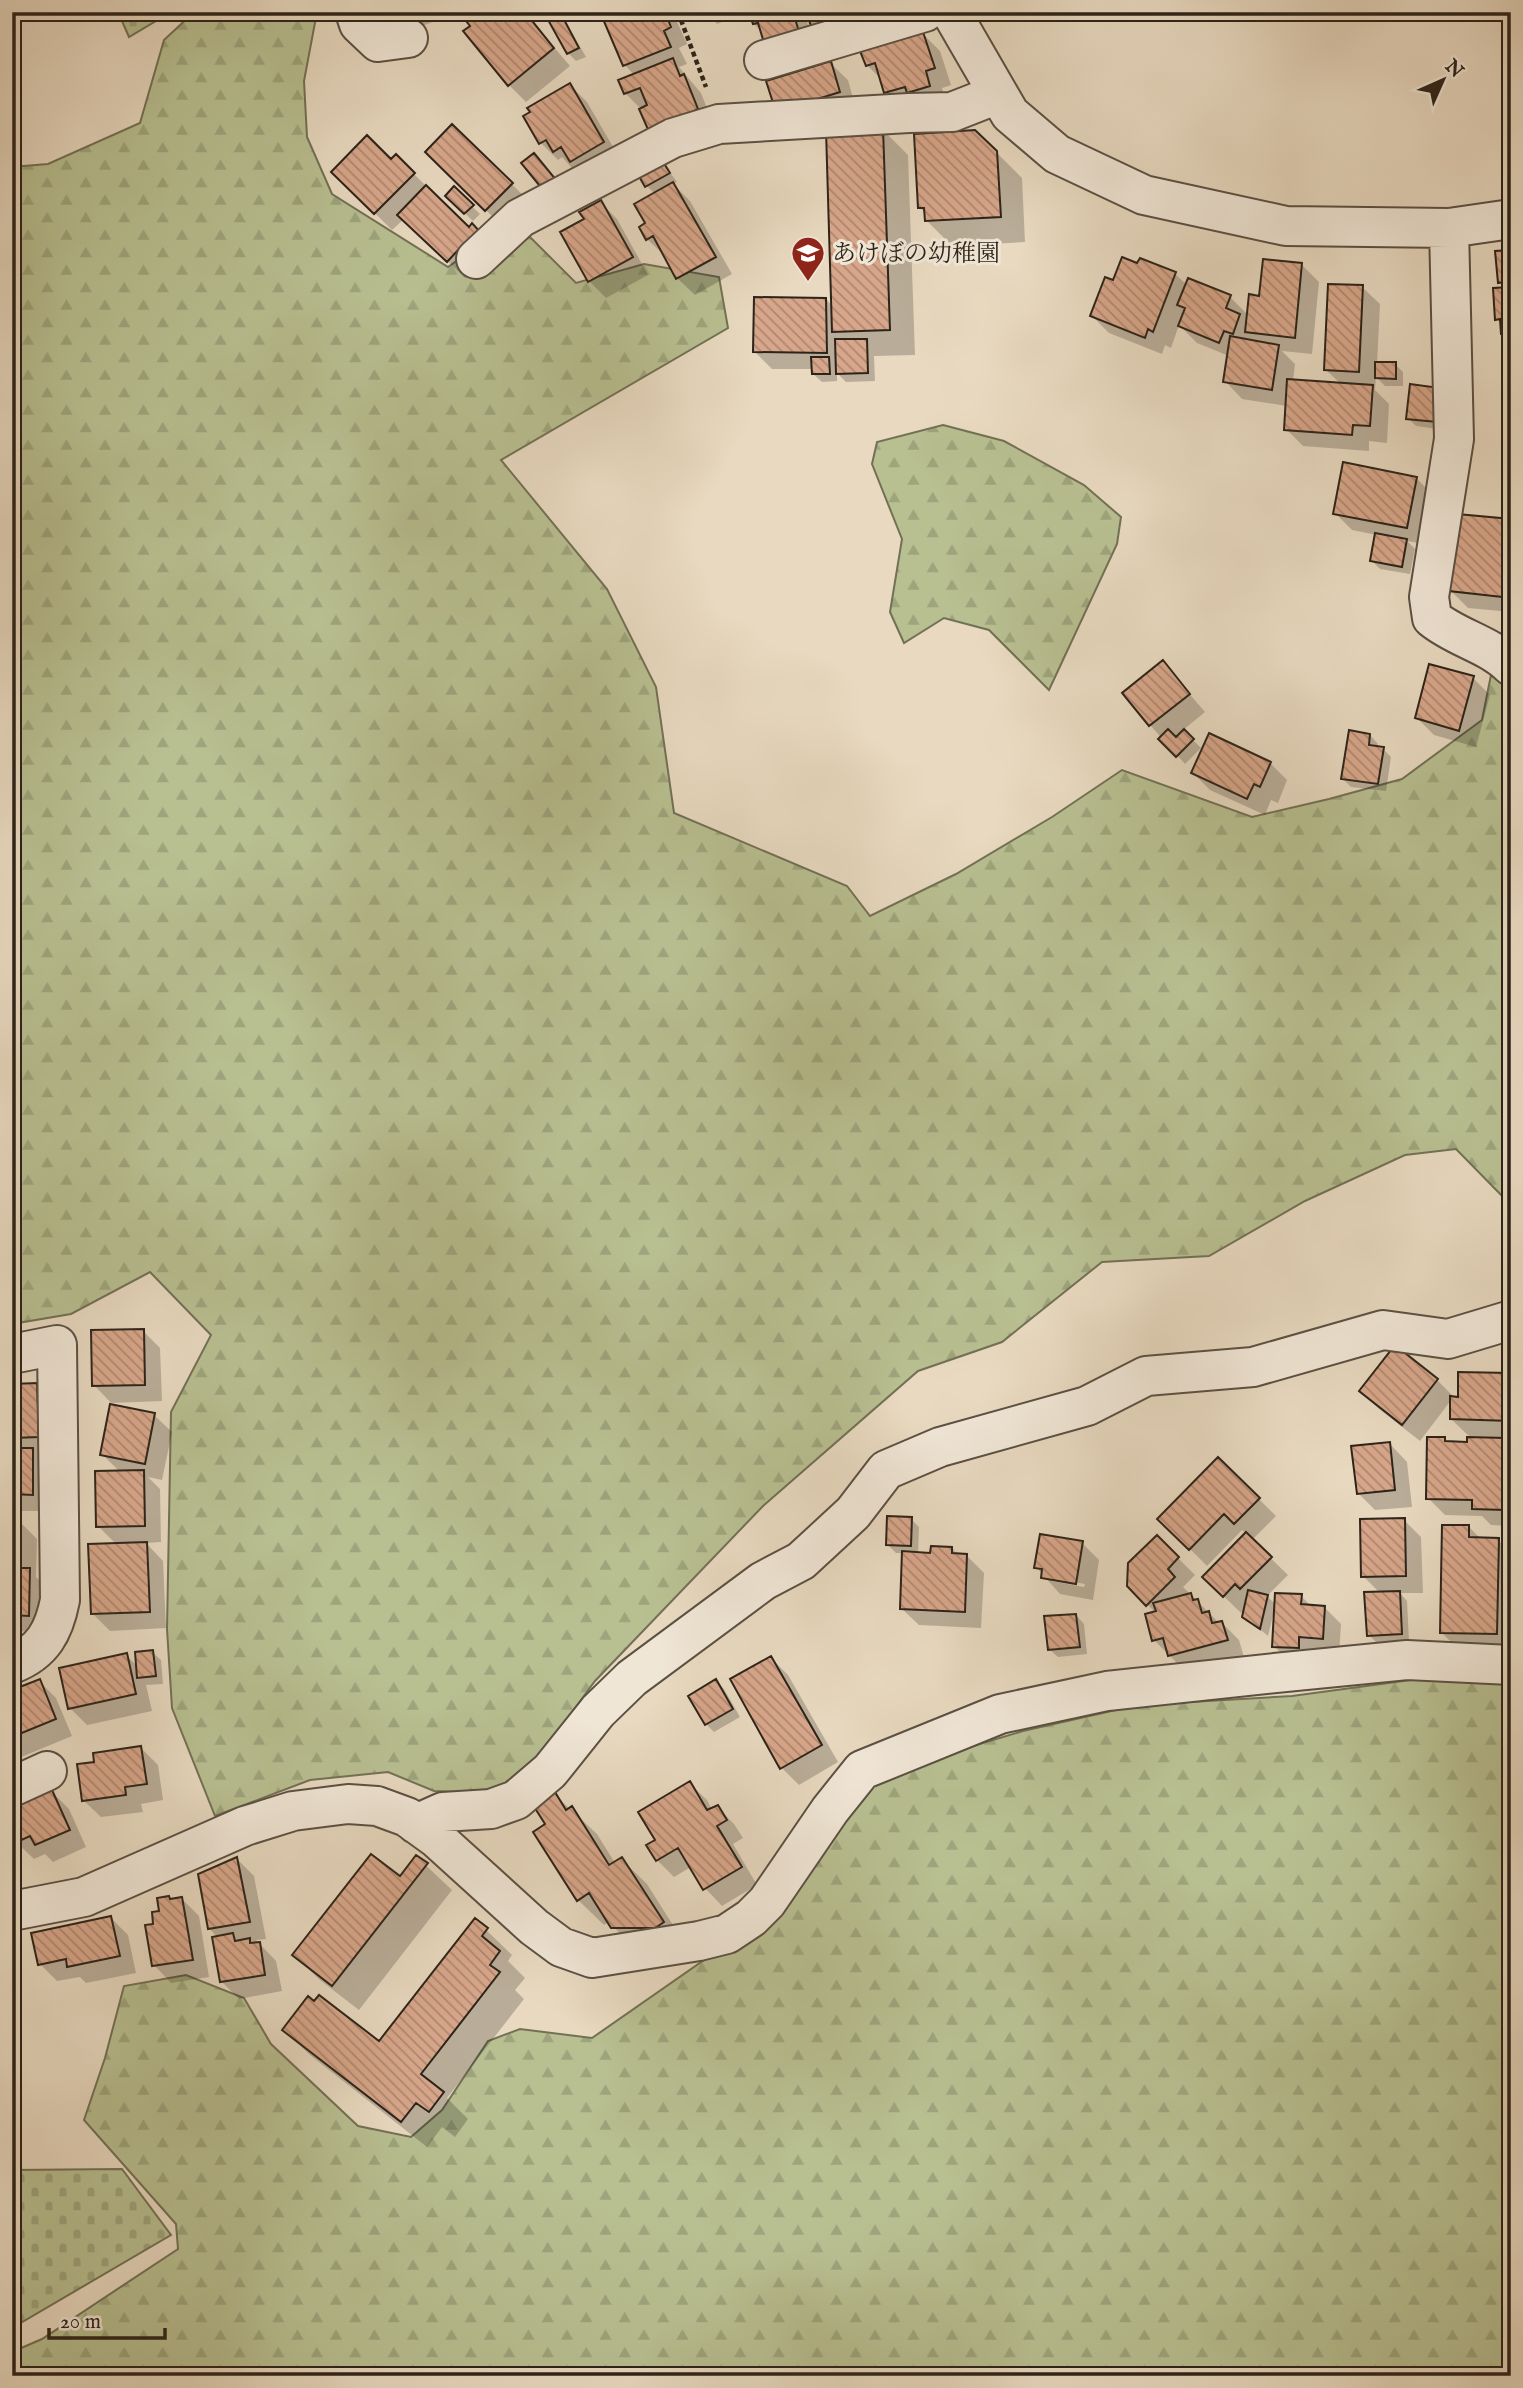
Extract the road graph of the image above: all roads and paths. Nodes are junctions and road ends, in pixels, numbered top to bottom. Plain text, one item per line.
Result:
1 (355, 12) edge
2 (678, 12) edge
3 (925, 12) edge
4 (951, 12) edge
5 (408, 38) dead end
6 (764, 60) dead end
7 (998, 94) junction
8 (719, 124) junction
9 (1511, 219) edge
10 (1449, 228) junction
11 (476, 259) dead end
12 (1511, 666) edge
13 (1511, 1320) edge
14 (12, 1354) edge
15 (12, 1664) edge
16 (1511, 1665) edge
17 (47, 1771) dead end
18 (12, 1787) edge
19 (416, 1824) junction
20 (12, 1911) edge

1 - 5 street
2 - 8 path
3 - 6 street
4 - 7 street
7 - 8 street
7 - 10 street
8 - 11 street
9 - 10 street
10 - 12 street
13 - 19 street
14 - 15 street
16 - 19 street
17 - 18 street
19 - 20 street

